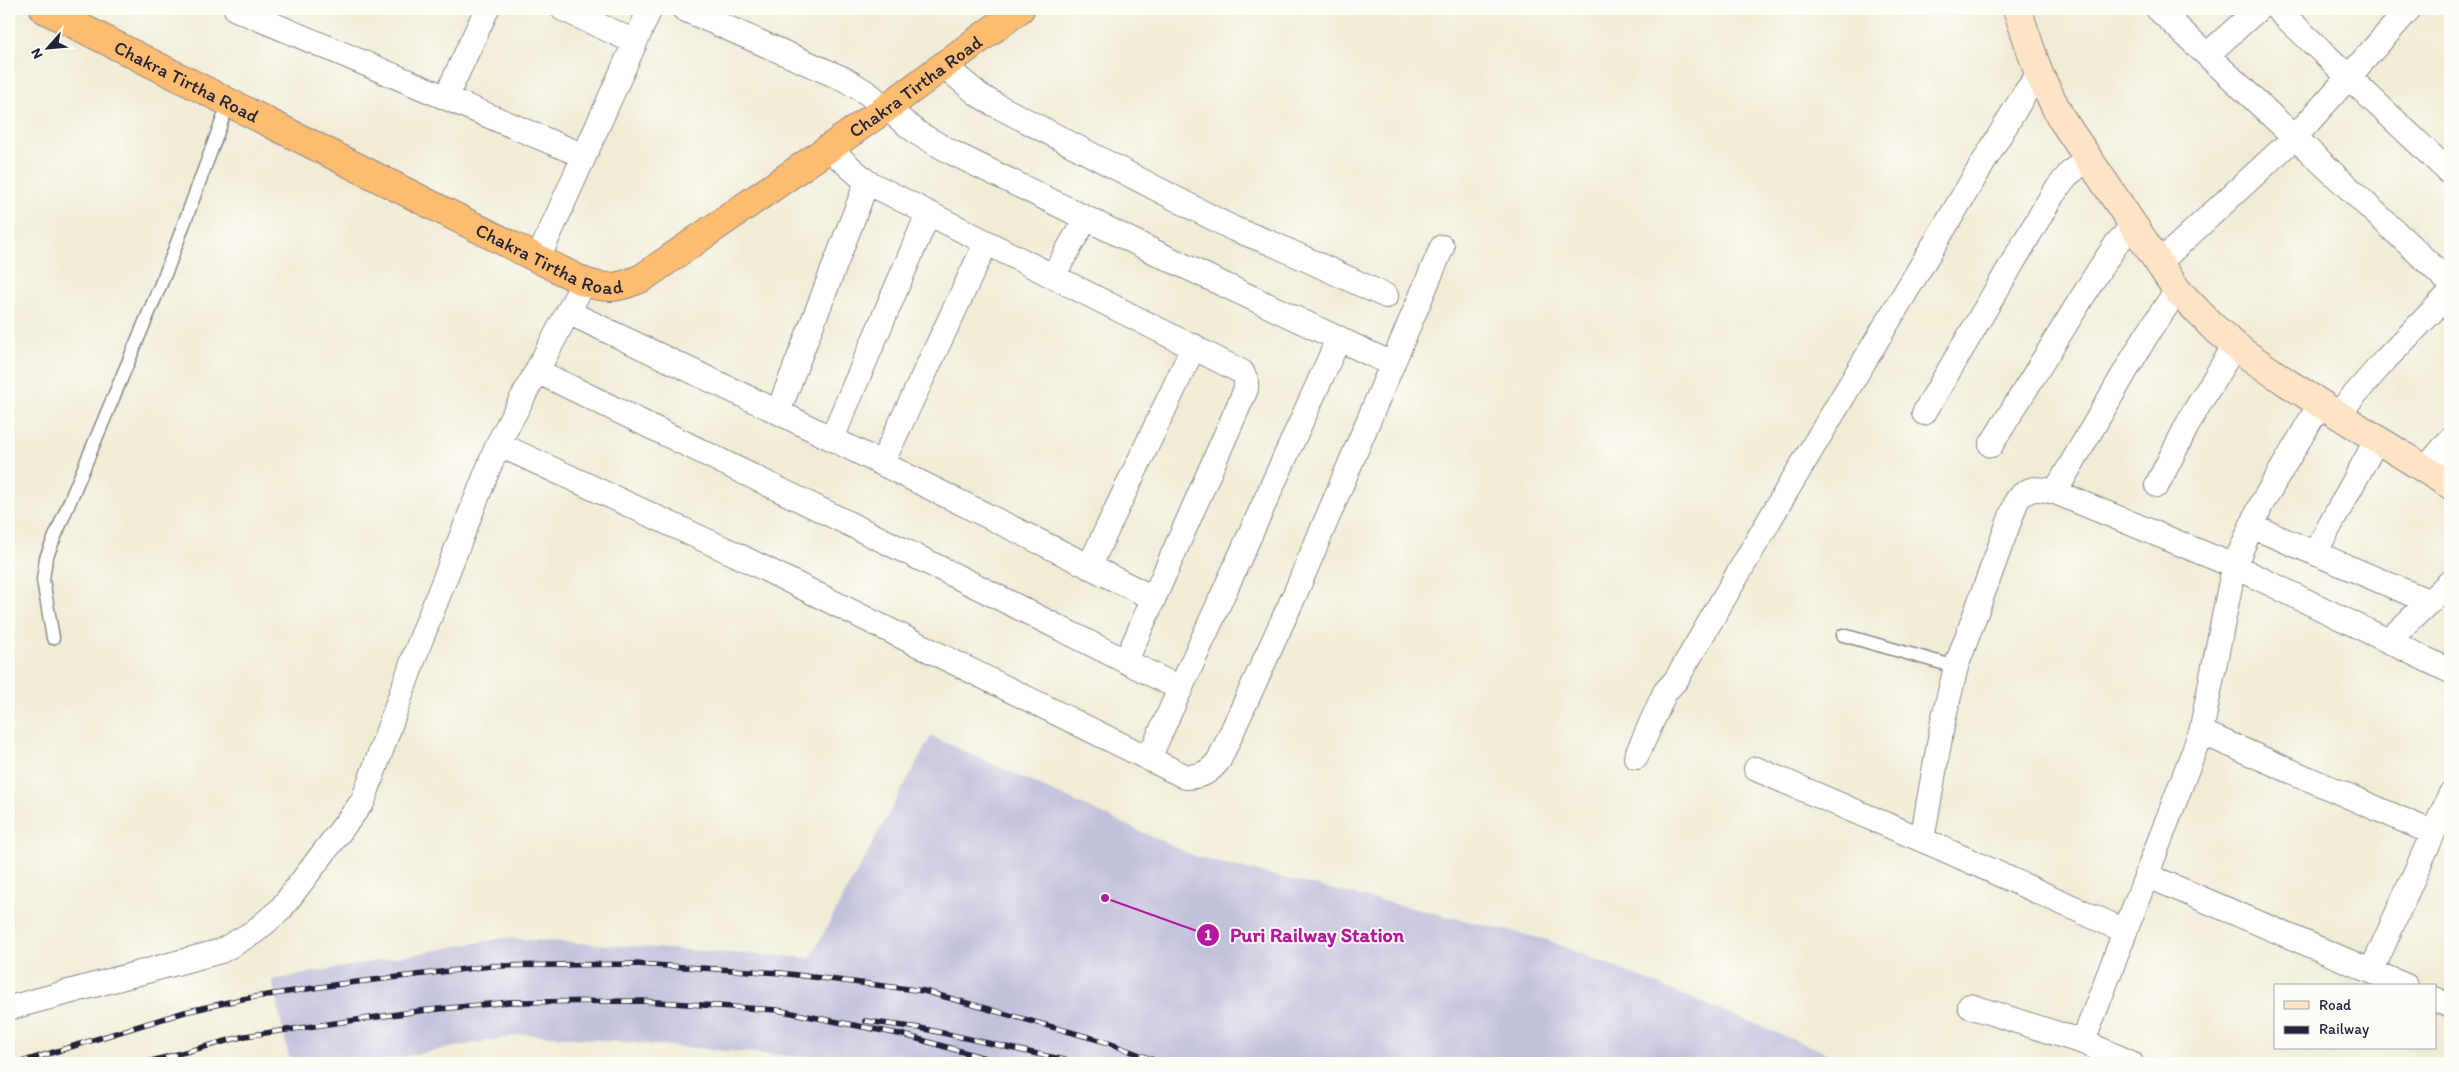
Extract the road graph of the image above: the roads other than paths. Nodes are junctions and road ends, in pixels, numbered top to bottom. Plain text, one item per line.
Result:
1 (236, 9) edge
2 (487, 9) edge
3 (563, 9) edge
4 (650, 9) edge
5 (684, 9) edge
6 (1020, 9) edge
7 (2017, 9) edge
8 (2158, 9) edge
9 (2258, 9) edge
10 (2277, 9) edge
11 (2409, 9) edge
12 (51, 10) edge
13 (635, 42) junction
14 (2208, 54) junction
15 (943, 66) junction
16 (2039, 74) junction
17 (2349, 77) junction
18 (446, 98) junction
19 (229, 102) junction
20 (885, 109) junction
21 (2296, 136) junction
22 (828, 148) junction
23 (584, 156) junction
24 (2088, 157) junction
25 (2450, 173) edge
26 (867, 182) junction
27 (928, 214) junction
28 (1086, 218) junction
29 (2134, 225) junction
30 (986, 243) junction
31 (1442, 247) dead end
32 (538, 259) junction
33 (2159, 263) junction
34 (1053, 276) junction
35 (584, 282) junction
36 (2450, 283) edge
37 (2177, 290) junction
38 (2450, 293) edge
39 (1386, 296) dead end
40 (568, 312) junction
41 (1339, 338) junction
42 (2235, 345) junction
43 (1194, 346) junction
44 (1392, 364) junction
45 (537, 371) junction
46 (2329, 409) junction
47 (778, 412) junction
48 (1924, 413) dead end
49 (832, 438) junction
50 (2377, 439) junction
51 (2450, 440) edge
52 (498, 444) junction
53 (1991, 445) dead end
54 (882, 463) junction
55 (2425, 469) junction
56 (2156, 485) dead end
57 (2450, 485) edge
58 (2055, 492) junction
59 (2252, 526) junction
60 (2315, 553) junction
61 (1089, 566) junction
62 (2234, 566) junction
63 (2450, 582) edge
64 (1154, 598) junction
65 (2430, 602) junction
66 (1844, 635) dead end
67 (53, 638) dead end
68 (2388, 641) junction
69 (1126, 661) junction
70 (1956, 668) junction
71 (2450, 671) edge
72 (1181, 688) junction
73 (2201, 732) junction
74 (1636, 757) dead end
75 (1149, 758) junction
76 (1756, 770) dead end
77 (2450, 794) edge
78 (2433, 833) junction
79 (1922, 840) junction
80 (2146, 875) junction
81 (2125, 931) junction
82 (2372, 970) junction
83 (2402, 984) edge
84 (2436, 999) edge
85 (1970, 1006) dead end
86 (2450, 1006) edge
87 (9, 1008) edge
88 (2082, 1042) junction
89 (2132, 1063) edge

1 - 18 street
2 - 18 street
3 - 13 street
4 - 13 street
5 - 20 street
6 - 15 highway, Chakra Tirtha Road
7 - 16 main road
8 - 14 street
9 - 14 street
10 - 17 street
11 - 17 street
12 - 19 highway, Chakra Tirtha Road
13 - 23 street
14 - 21 street
15 - 20 highway, Chakra Tirtha Road
15 - 39 street
16 - 24 main road
16 - 74 street
17 - 21 street
17 - 25 street
18 - 23 street
19 - 32 highway, Chakra Tirtha Road
19 - 67 lane
20 - 22 highway, Chakra Tirtha Road
20 - 28 street
21 - 33 street
21 - 36 street
22 - 26 street
22 - 35 highway, Chakra Tirtha Road
23 - 32 street
24 - 29 main road
24 - 48 street
26 - 27 street
26 - 47 street
27 - 30 street
27 - 49 street
28 - 34 street
28 - 41 street
29 - 33 main road
29 - 53 street
30 - 34 street
30 - 54 street
31 - 44 street
32 - 35 highway, Chakra Tirtha Road
33 - 37 main road
34 - 43 street
35 - 40 street
37 - 42 main road
37 - 58 street
38 - 46 street
40 - 45 street
40 - 47 street
41 - 44 street
41 - 72 street
42 - 46 main road
42 - 56 street
43 - 61 street
43 - 64 street
44 - 75 street
45 - 52 street
45 - 69 street
46 - 50 main road
46 - 59 street
47 - 49 street
49 - 54 street
50 - 55 main road
50 - 60 street
51 - 55 street
52 - 75 street
52 - 87 street
54 - 61 street
55 - 57 main road
58 - 62 street
58 - 70 street
59 - 60 street
59 - 62 street
60 - 65 street
61 - 64 street
62 - 68 street
62 - 73 street
63 - 65 street
64 - 69 street
65 - 68 street
66 - 70 lane
68 - 71 street
69 - 72 street
70 - 79 street
72 - 75 street
73 - 78 street
73 - 80 street
76 - 79 street
77 - 78 street
78 - 82 street
79 - 81 street
80 - 81 street
80 - 82 street
81 - 88 street
82 - 83 street
84 - 86 street
85 - 88 street
88 - 89 street

